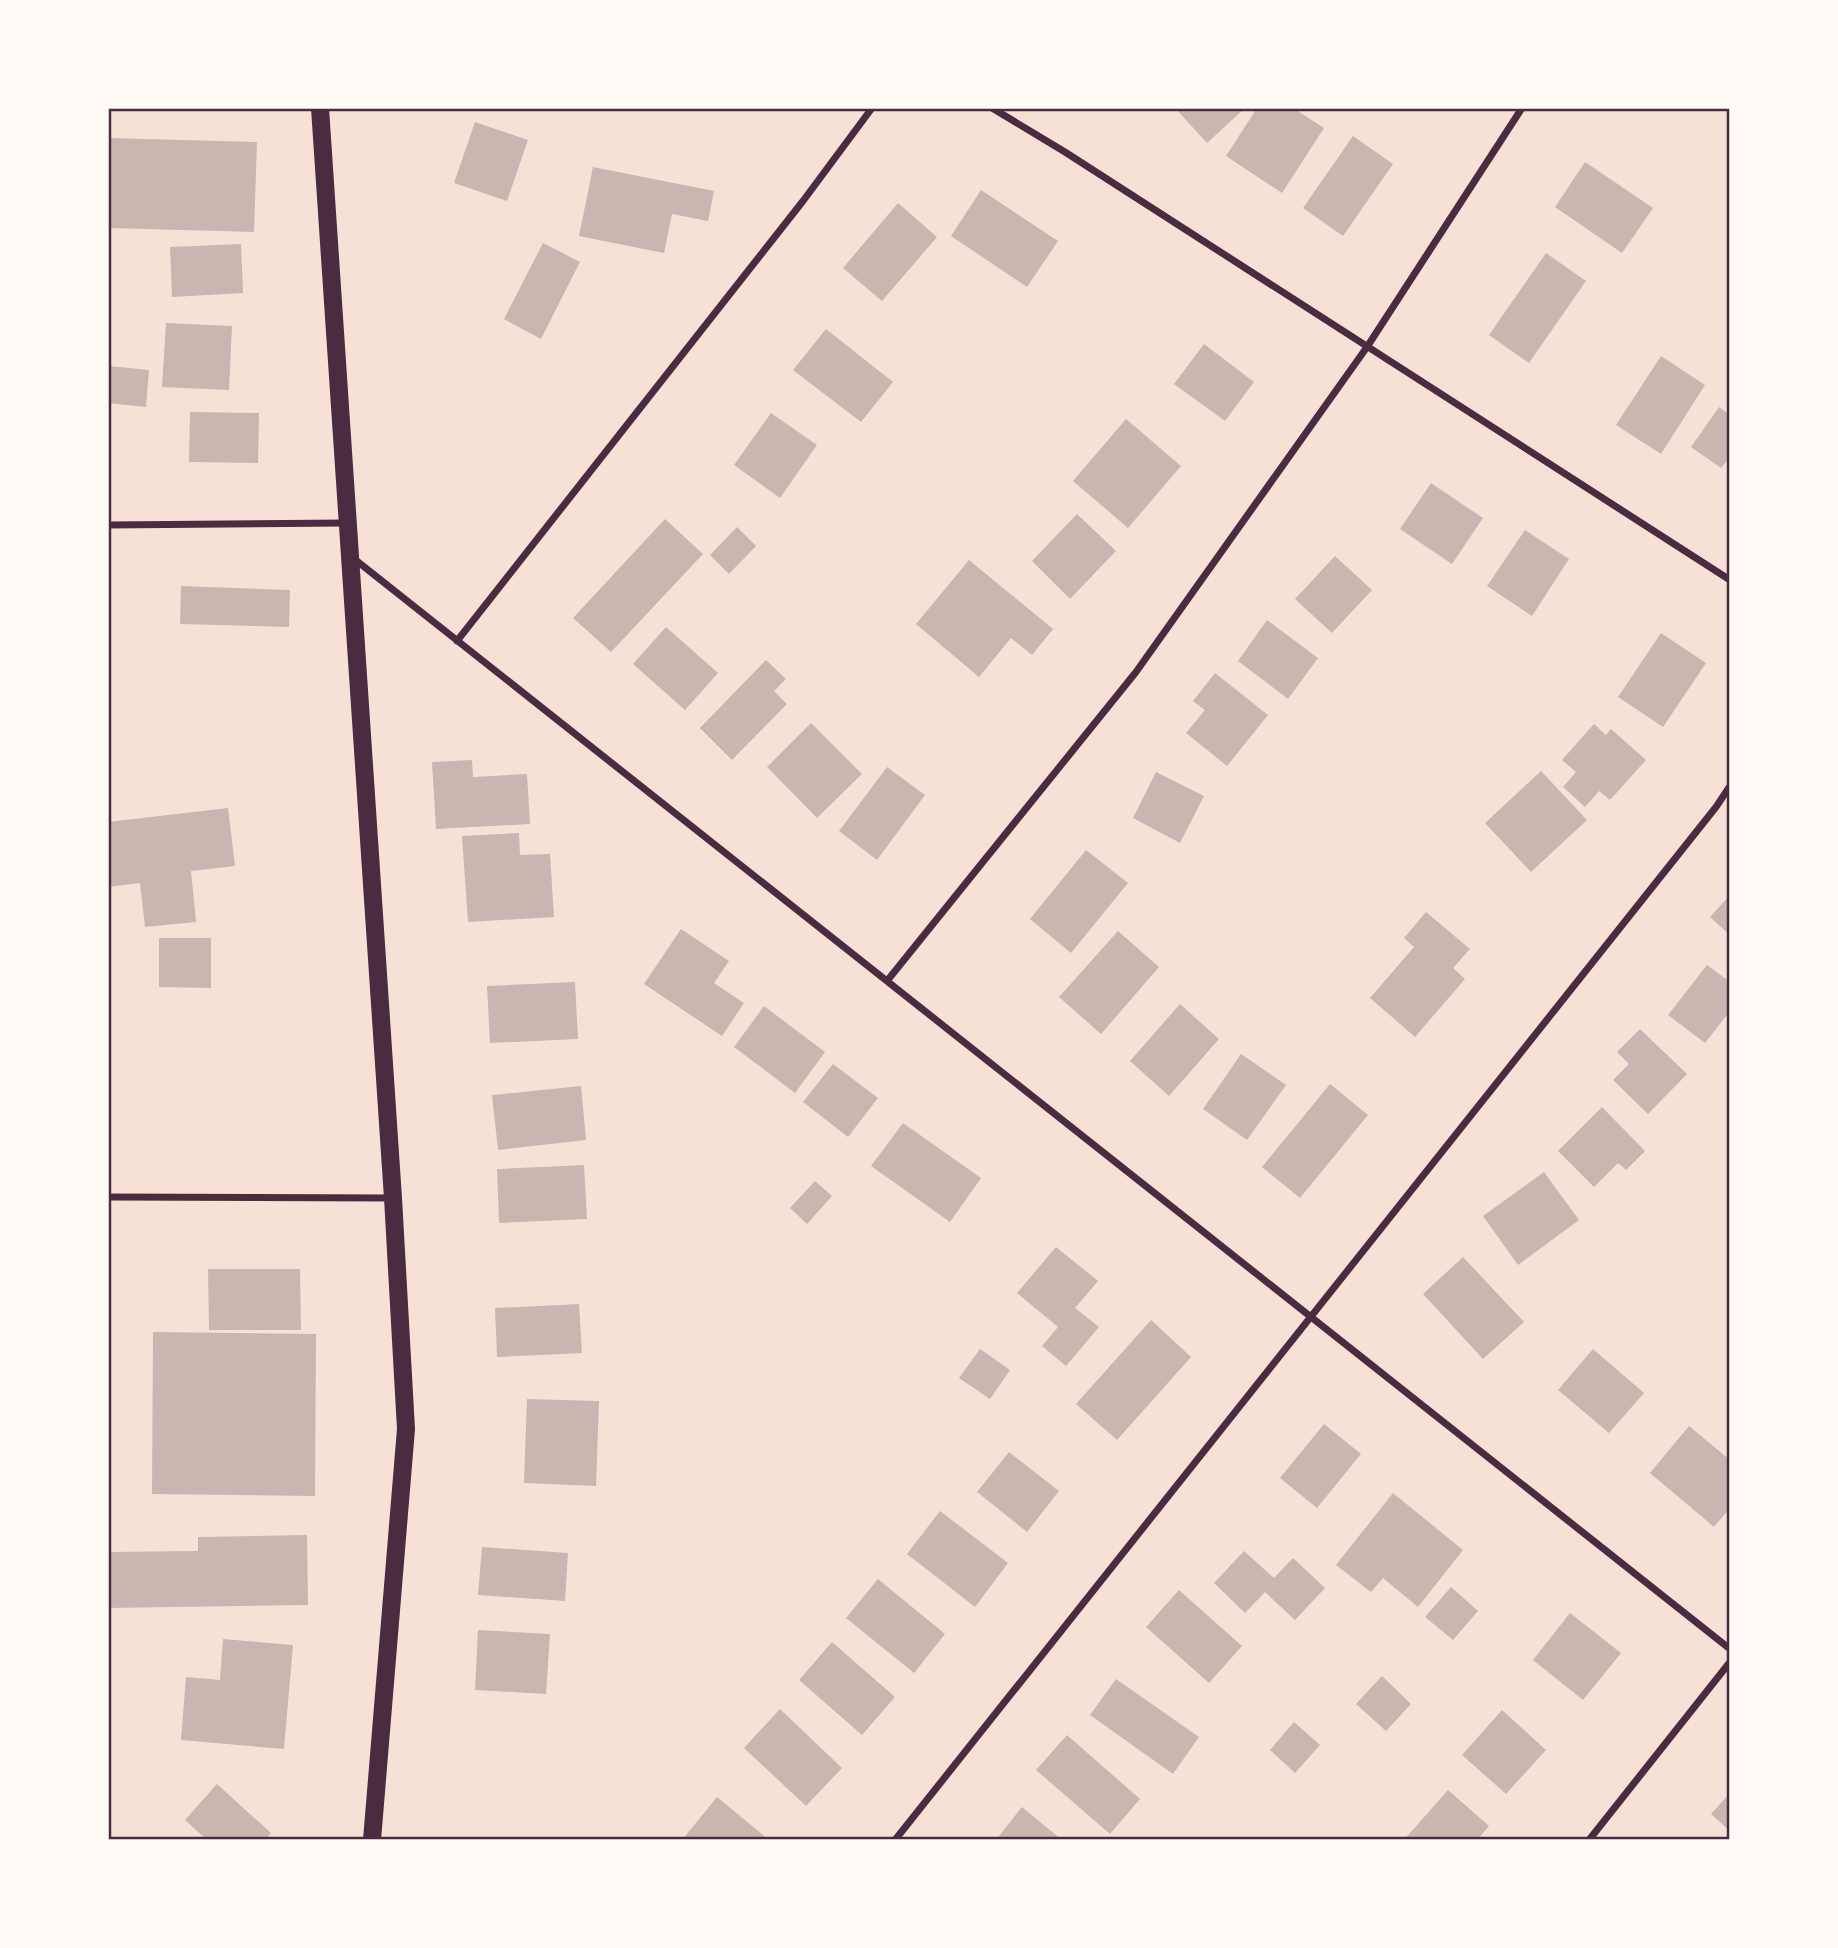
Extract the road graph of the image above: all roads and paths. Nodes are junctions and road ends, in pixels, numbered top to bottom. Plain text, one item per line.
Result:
1 (320, 108) edge
2 (872, 108) edge
3 (992, 108) edge
4 (1522, 108) edge
5 (1367, 347) junction
6 (347, 523) junction
7 (108, 525) edge
8 (350, 556) junction
9 (1730, 580) edge
10 (457, 641) junction
11 (1730, 786) edge
12 (887, 981) junction
13 (108, 1198) edge
14 (393, 1198) junction
15 (1310, 1317) junction
16 (1730, 1649) edge
17 (1730, 1662) edge
18 (372, 1839) edge
19 (895, 1839) edge
20 (1588, 1839) edge

1 - 6 main road
2 - 10 street
3 - 5 street
4 - 5 street
5 - 9 street
5 - 12 street
6 - 7 street
6 - 8 main road
8 - 10 street
8 - 14 main road
10 - 12 street
11 - 15 street
12 - 15 street
13 - 14 street
14 - 18 main road
15 - 16 street
15 - 19 street
17 - 20 street

